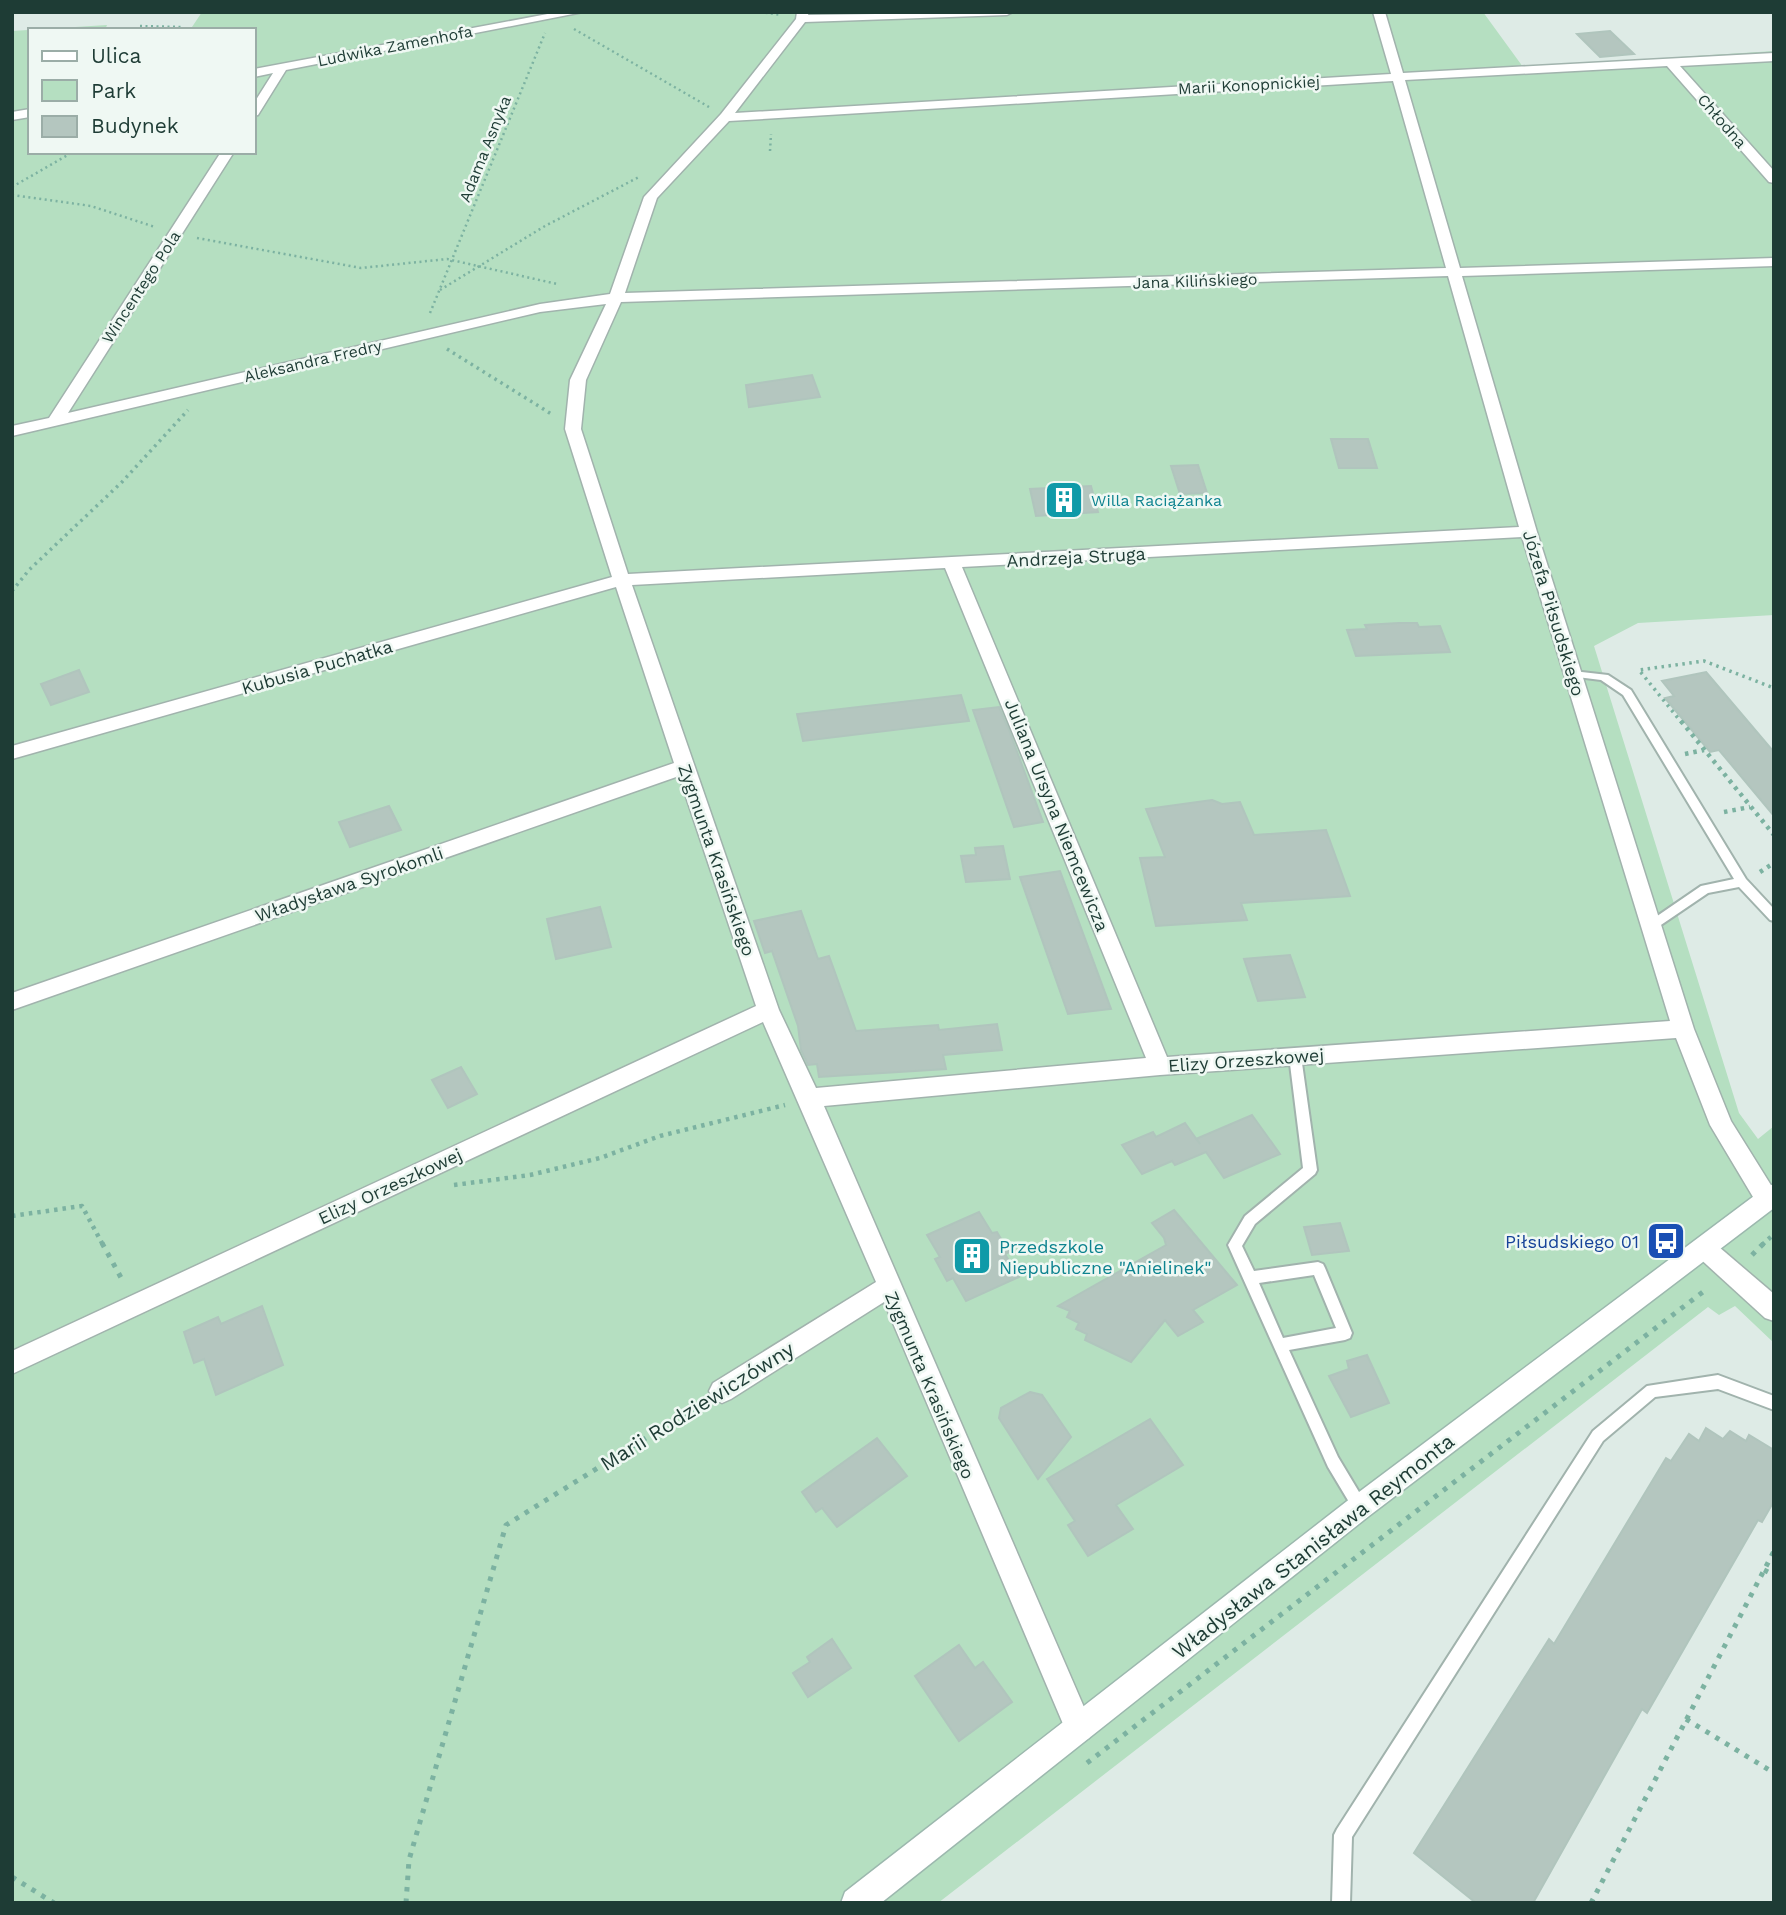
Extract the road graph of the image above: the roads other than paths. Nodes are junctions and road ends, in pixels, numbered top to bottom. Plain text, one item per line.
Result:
1 (577, 12) edge
2 (1007, 12) edge
3 (1379, 12) edge
4 (803, 15) edge
5 (1774, 57) edge
6 (1671, 63) junction
7 (282, 68) junction
8 (256, 73) edge
9 (1398, 78) junction
10 (256, 109) edge
11 (725, 117) junction
12 (227, 154) edge
13 (1774, 180) edge
14 (1774, 262) edge
15 (1453, 273) junction
16 (616, 298) junction
17 (55, 421) junction
18 (12, 431) edge
19 (1529, 532) junction
20 (952, 564) junction
21 (622, 580) junction
22 (1573, 674) junction
23 (12, 753) edge
24 (686, 766) junction
25 (1742, 882) junction
26 (1774, 917) edge
27 (1651, 926) junction
28 (12, 1002) edge
29 (768, 1010) junction
30 (1683, 1029) junction
31 (1295, 1056) junction
32 (1160, 1066) junction
33 (809, 1098) junction
34 (1770, 1197) edge
35 (1704, 1248) junction
36 (1250, 1278) junction
37 (888, 1287) junction
38 (1774, 1310) edge
39 (1279, 1345) junction
40 (12, 1363) edge
41 (722, 1391) road end
42 (1774, 1404) edge
43 (1360, 1507) junction
44 (1079, 1728) junction
45 (856, 1903) edge
46 (1341, 1903) edge

1 - 7 street, Ludwika Zamenhofa
2 - 4 street
3 - 9 street, Józefa Piłsudskiego
4 - 11 street, Zygmunta Krasińskiego
5 - 6 street, Marii Konopnickiej
6 - 9 street, Marii Konopnickiej
6 - 13 street, Chłodna
7 - 8 street, Ludwika Zamenhofa
7 - 10 street
9 - 11 street, Marii Konopnickiej
9 - 15 street, Józefa Piłsudskiego
11 - 16 street, Zygmunta Krasińskiego
12 - 17 street, Wincentego Pola
14 - 15 street, Jana Kilińskiego
15 - 16 street, Jana Kilińskiego
15 - 19 street, Józefa Piłsudskiego
16 - 17 street, Aleksandra Fredry
16 - 21 street, Zygmunta Krasińskiego
17 - 18 street, Aleksandra Fredry
19 - 20 street, Andrzeja Struga
19 - 22 street, Józefa Piłsudskiego
20 - 21 street, Andrzeja Struga
20 - 32 street, Juliana Ursyna Niemcewicza
21 - 23 street, Kubusia Puchatka
21 - 24 street, Zygmunta Krasińskiego
22 - 25 lane
22 - 27 street, Józefa Piłsudskiego
24 - 28 street, Władysława Syrokomli
24 - 29 street, Zygmunta Krasińskiego
25 - 26 lane
25 - 27 lane
27 - 30 street, Józefa Piłsudskiego
29 - 33 street, Zygmunta Krasińskiego
29 - 40 street, Elizy Orzeszkowej
30 - 31 street, Elizy Orzeszkowej
30 - 34 street, Józefa Piłsudskiego
31 - 32 street, Elizy Orzeszkowej
31 - 36 lane
32 - 33 street, Elizy Orzeszkowej
33 - 37 street, Zygmunta Krasińskiego
34 - 35 street, Władysława Stanisława Reymonta
35 - 38 street
35 - 43 street, Władysława Stanisława Reymonta
36 - 39 lane
36 - 39 lane
37 - 41 street, Marii Rodziewiczówny
37 - 44 street, Zygmunta Krasińskiego
39 - 43 lane
42 - 46 lane
43 - 44 street, Władysława Stanisława Reymonta
44 - 45 street, Władysława Stanisława Reymonta

